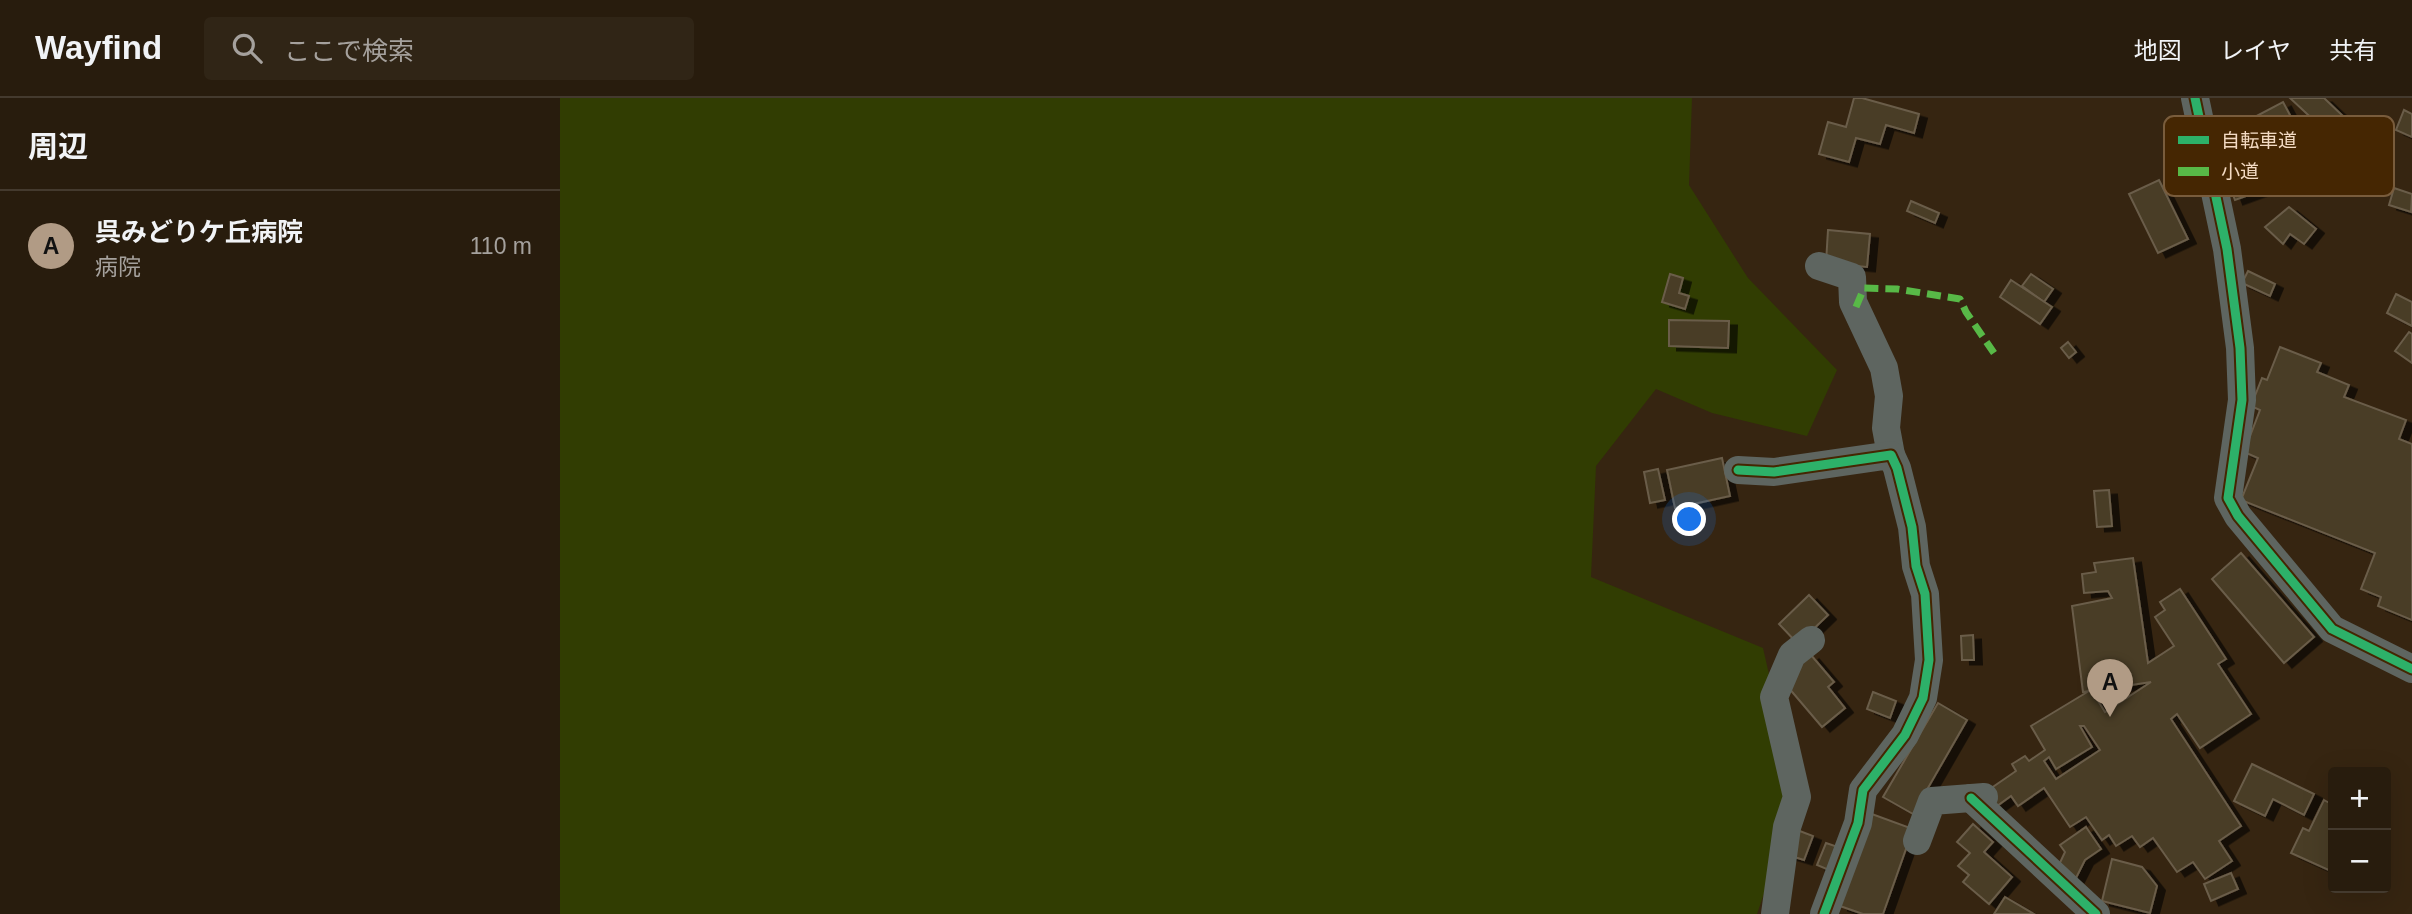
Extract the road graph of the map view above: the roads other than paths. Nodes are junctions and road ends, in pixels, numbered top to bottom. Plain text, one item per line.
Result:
1 (2195, 98) edge
2 (2199, 116) edge
3 (2216, 196) edge
4 (1819, 267) dead end
5 (1891, 455) junction
6 (1738, 470) dead end
7 (1811, 640) dead end
8 (2412, 669) edge
9 (1916, 841) dead end
10 (1776, 914) edge
11 (1824, 914) edge
12 (2095, 914) edge

1 - 2 street
3 - 8 street
4 - 5 street
5 - 6 street
5 - 11 street
7 - 10 street
9 - 12 street

